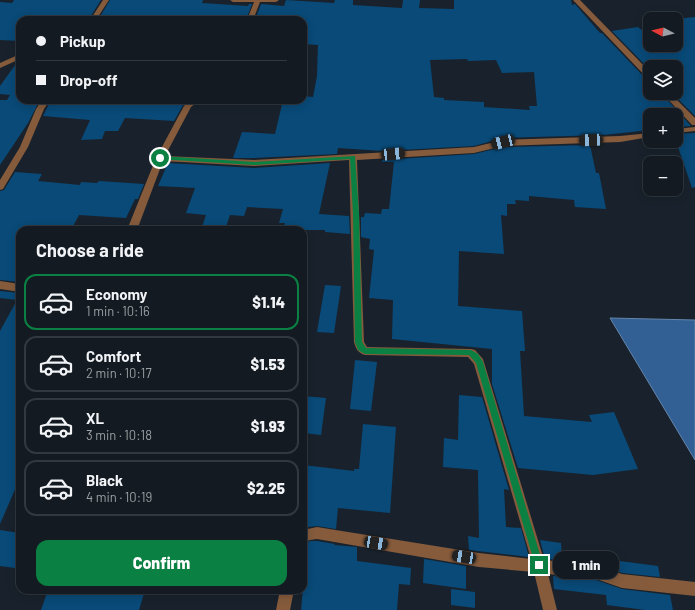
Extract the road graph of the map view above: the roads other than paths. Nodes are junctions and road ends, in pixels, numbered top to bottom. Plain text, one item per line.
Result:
1 (106, 0) edge
2 (233, 0) edge
3 (276, 0) edge
4 (576, 0) edge
5 (257, 1) junction
6 (96, 16) edge
7 (251, 16) edge
8 (16, 58) edge
9 (0, 66) edge
10 (643, 69) edge
11 (673, 100) edge
12 (43, 104) edge
13 (191, 104) edge
14 (695, 123) edge
15 (695, 128) edge
16 (683, 130) edge
17 (643, 136) edge
18 (160, 158) junction
19 (353, 158) junction
20 (0, 187) edge
21 (134, 226) edge
22 (0, 285) edge
23 (16, 287) edge
24 (307, 535) edge
25 (539, 565) junction
26 (695, 589) edge
27 (286, 594) edge
28 (283, 610) edge
29 (550, 610) edge

1 - 6 street
2 - 5 street
3 - 5 street
4 - 10 street
5 - 7 street
8 - 9 street
11 - 14 street
12 - 20 street
13 - 18 street
15 - 16 street
17 - 19 street
18 - 19 street
18 - 21 street
19 - 25 street
22 - 23 street
24 - 25 street
25 - 26 street
25 - 29 street
27 - 28 street

